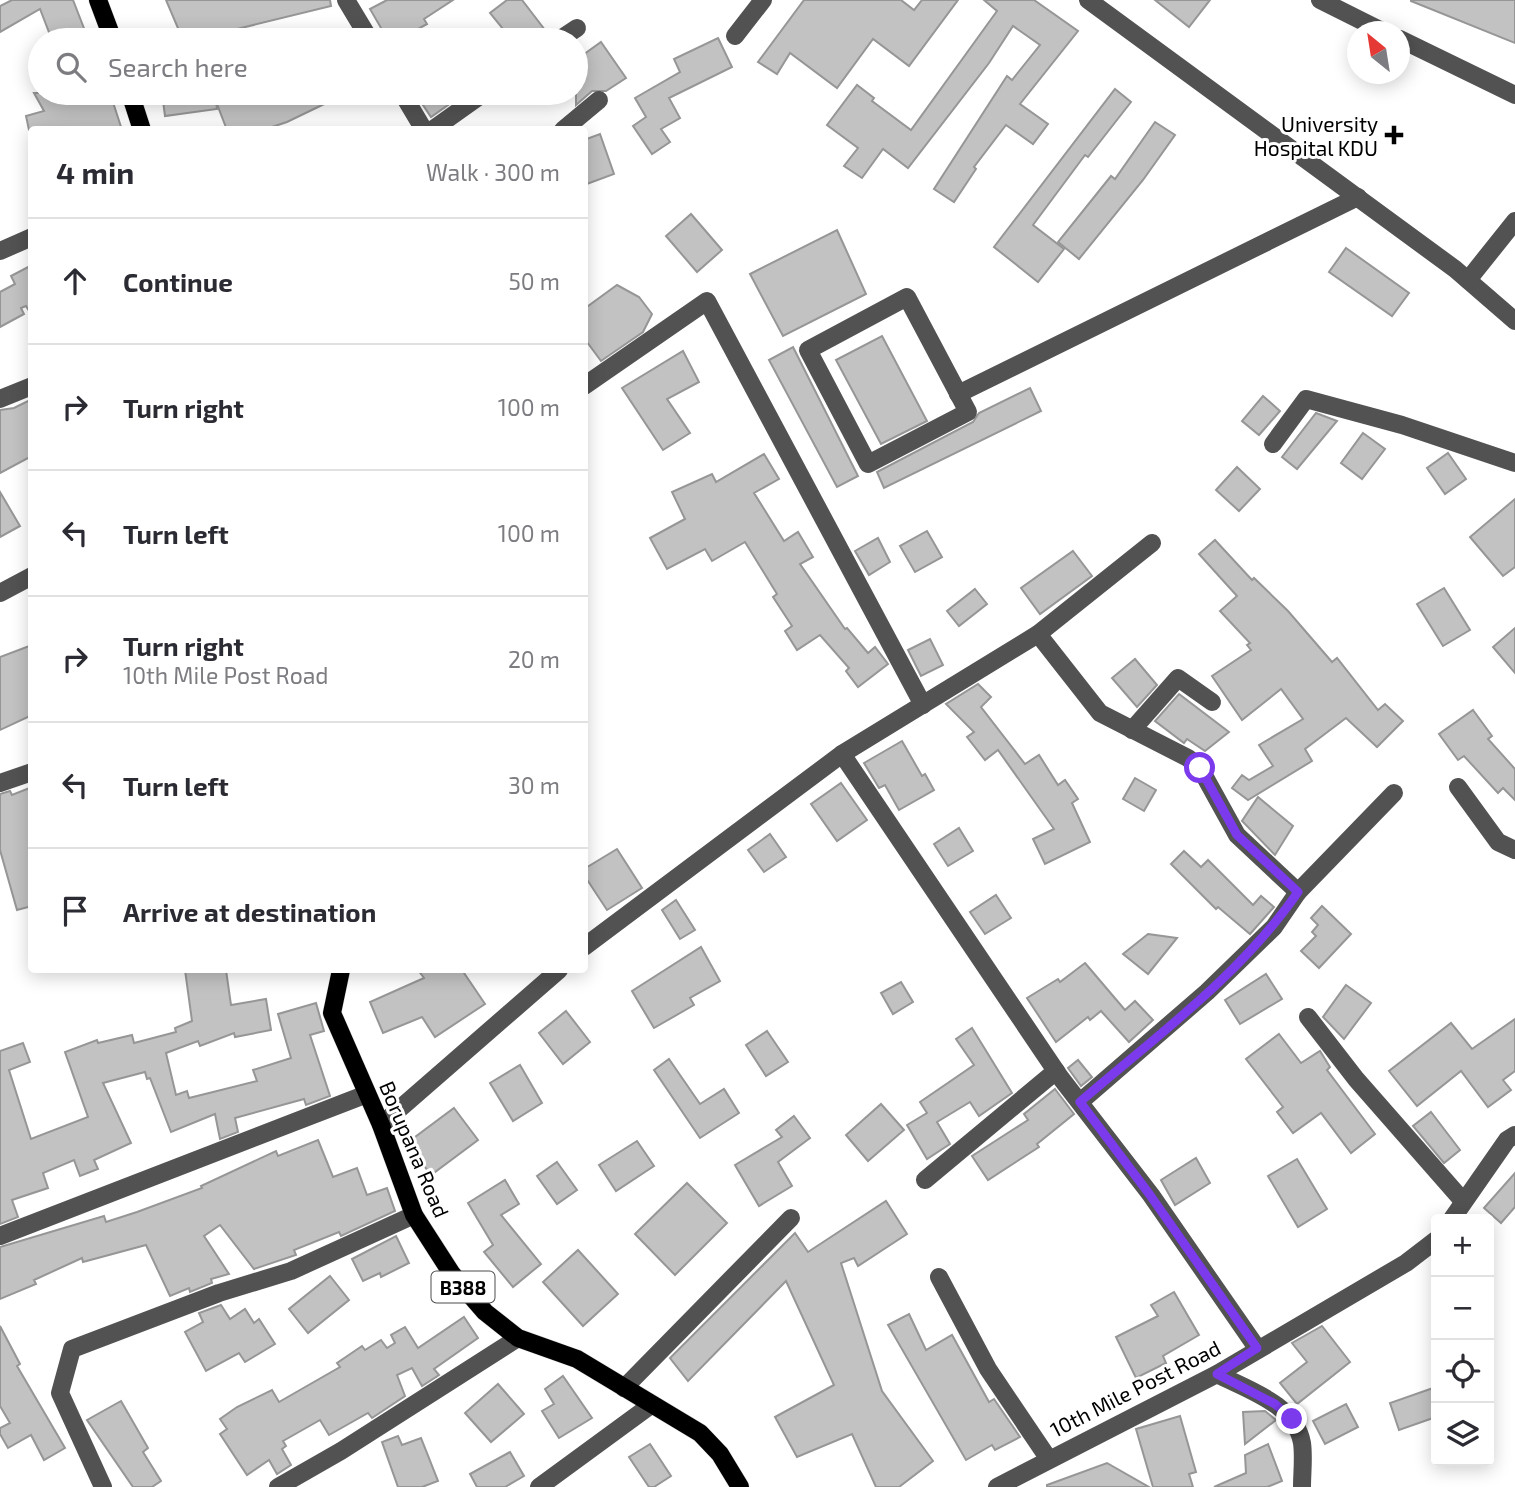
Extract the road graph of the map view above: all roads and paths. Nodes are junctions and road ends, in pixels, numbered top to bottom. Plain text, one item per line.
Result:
1 (98, 0) edge
2 (346, 0) edge
3 (763, 0) edge
4 (1088, 0) edge
5 (1320, 0) edge
6 (1362, 21) edge
7 (108, 28) edge
8 (363, 28) edge
9 (735, 36) dead end
10 (1410, 44) edge
11 (1515, 95) edge
12 (599, 100) dead end
13 (134, 105) edge
14 (409, 105) edge
15 (467, 105) edge
16 (141, 126) edge
17 (422, 126) edge
18 (438, 126) edge
19 (568, 126) edge
20 (1358, 197) junction
21 (1515, 221) edge
22 (28, 239) edge
23 (0, 251) edge
24 (1468, 280) junction
25 (1515, 321) edge
26 (588, 383) edge
27 (28, 388) edge
28 (958, 394) junction
29 (0, 399) edge
30 (1273, 444) dead end
31 (1515, 463) edge
32 (1152, 542) dead end
33 (28, 578) edge
34 (0, 593) edge
35 (1038, 634) junction
36 (1212, 702) dead end
37 (923, 705) junction
38 (1132, 730) junction
39 (842, 754) junction
40 (28, 773) edge
41 (0, 783) edge
42 (1458, 788) dead end
43 (1394, 793) dead end
44 (1515, 850) edge
45 (1298, 892) junction
46 (588, 944) edge
47 (340, 973) edge
48 (556, 973) edge
49 (1308, 1017) dead end
50 (1056, 1071) junction
51 (367, 1094) junction
52 (1080, 1102) junction
53 (381, 1125) junction
54 (1515, 1135) edge
55 (925, 1180) dead end
56 (1464, 1201) junction
57 (1455, 1214) edge
58 (414, 1215) junction
59 (791, 1218) dead end
60 (0, 1236) edge
61 (1431, 1244) edge
62 (939, 1277) dead end
63 (518, 1338) junction
64 (1257, 1348) junction
65 (1217, 1374) junction
66 (624, 1388) junction
67 (651, 1405) junction
68 (1048, 1458) junction
69 (103, 1487) edge
70 (278, 1487) edge
71 (539, 1487) edge
72 (740, 1487) edge
73 (997, 1487) edge
74 (1302, 1487) edge

1 - 7 main road
2 - 8 street
3 - 9 street
4 - 20 street
5 - 6 street
10 - 11 street
12 - 19 street
13 - 16 main road
14 - 17 street
15 - 18 street
20 - 24 street
20 - 28 street
21 - 24 street
22 - 23 street
24 - 25 street
26 - 37 street
27 - 29 street
28 - 28 street
30 - 31 street
32 - 35 street
33 - 34 street
35 - 37 street
35 - 38 street
36 - 38 street
37 - 39 street
38 - 45 street
39 - 46 street
39 - 50 street
40 - 41 street
42 - 44 street
43 - 45 street
45 - 52 street
47 - 51 main road, Borupana Road / B388
48 - 53 street
49 - 56 street
50 - 52 street
50 - 55 street
51 - 53 main road, Borupana Road / B388
51 - 60 street
52 - 64 street
53 - 58 main road, Borupana Road / B388
54 - 56 street
56 - 57 street
58 - 63 main road, Borupana Road / B388
58 - 69 street
59 - 66 street
61 - 64 street, 10th Mile Post Road
62 - 68 street
63 - 66 main road, Borupana Road / B388
63 - 70 street
64 - 65 street, 10th Mile Post Road
65 - 68 street, 10th Mile Post Road
65 - 74 street
66 - 67 main road, Borupana Road / B388
67 - 71 street
67 - 72 main road, Borupana Road / B388
68 - 73 street, 10th Mile Post Road

